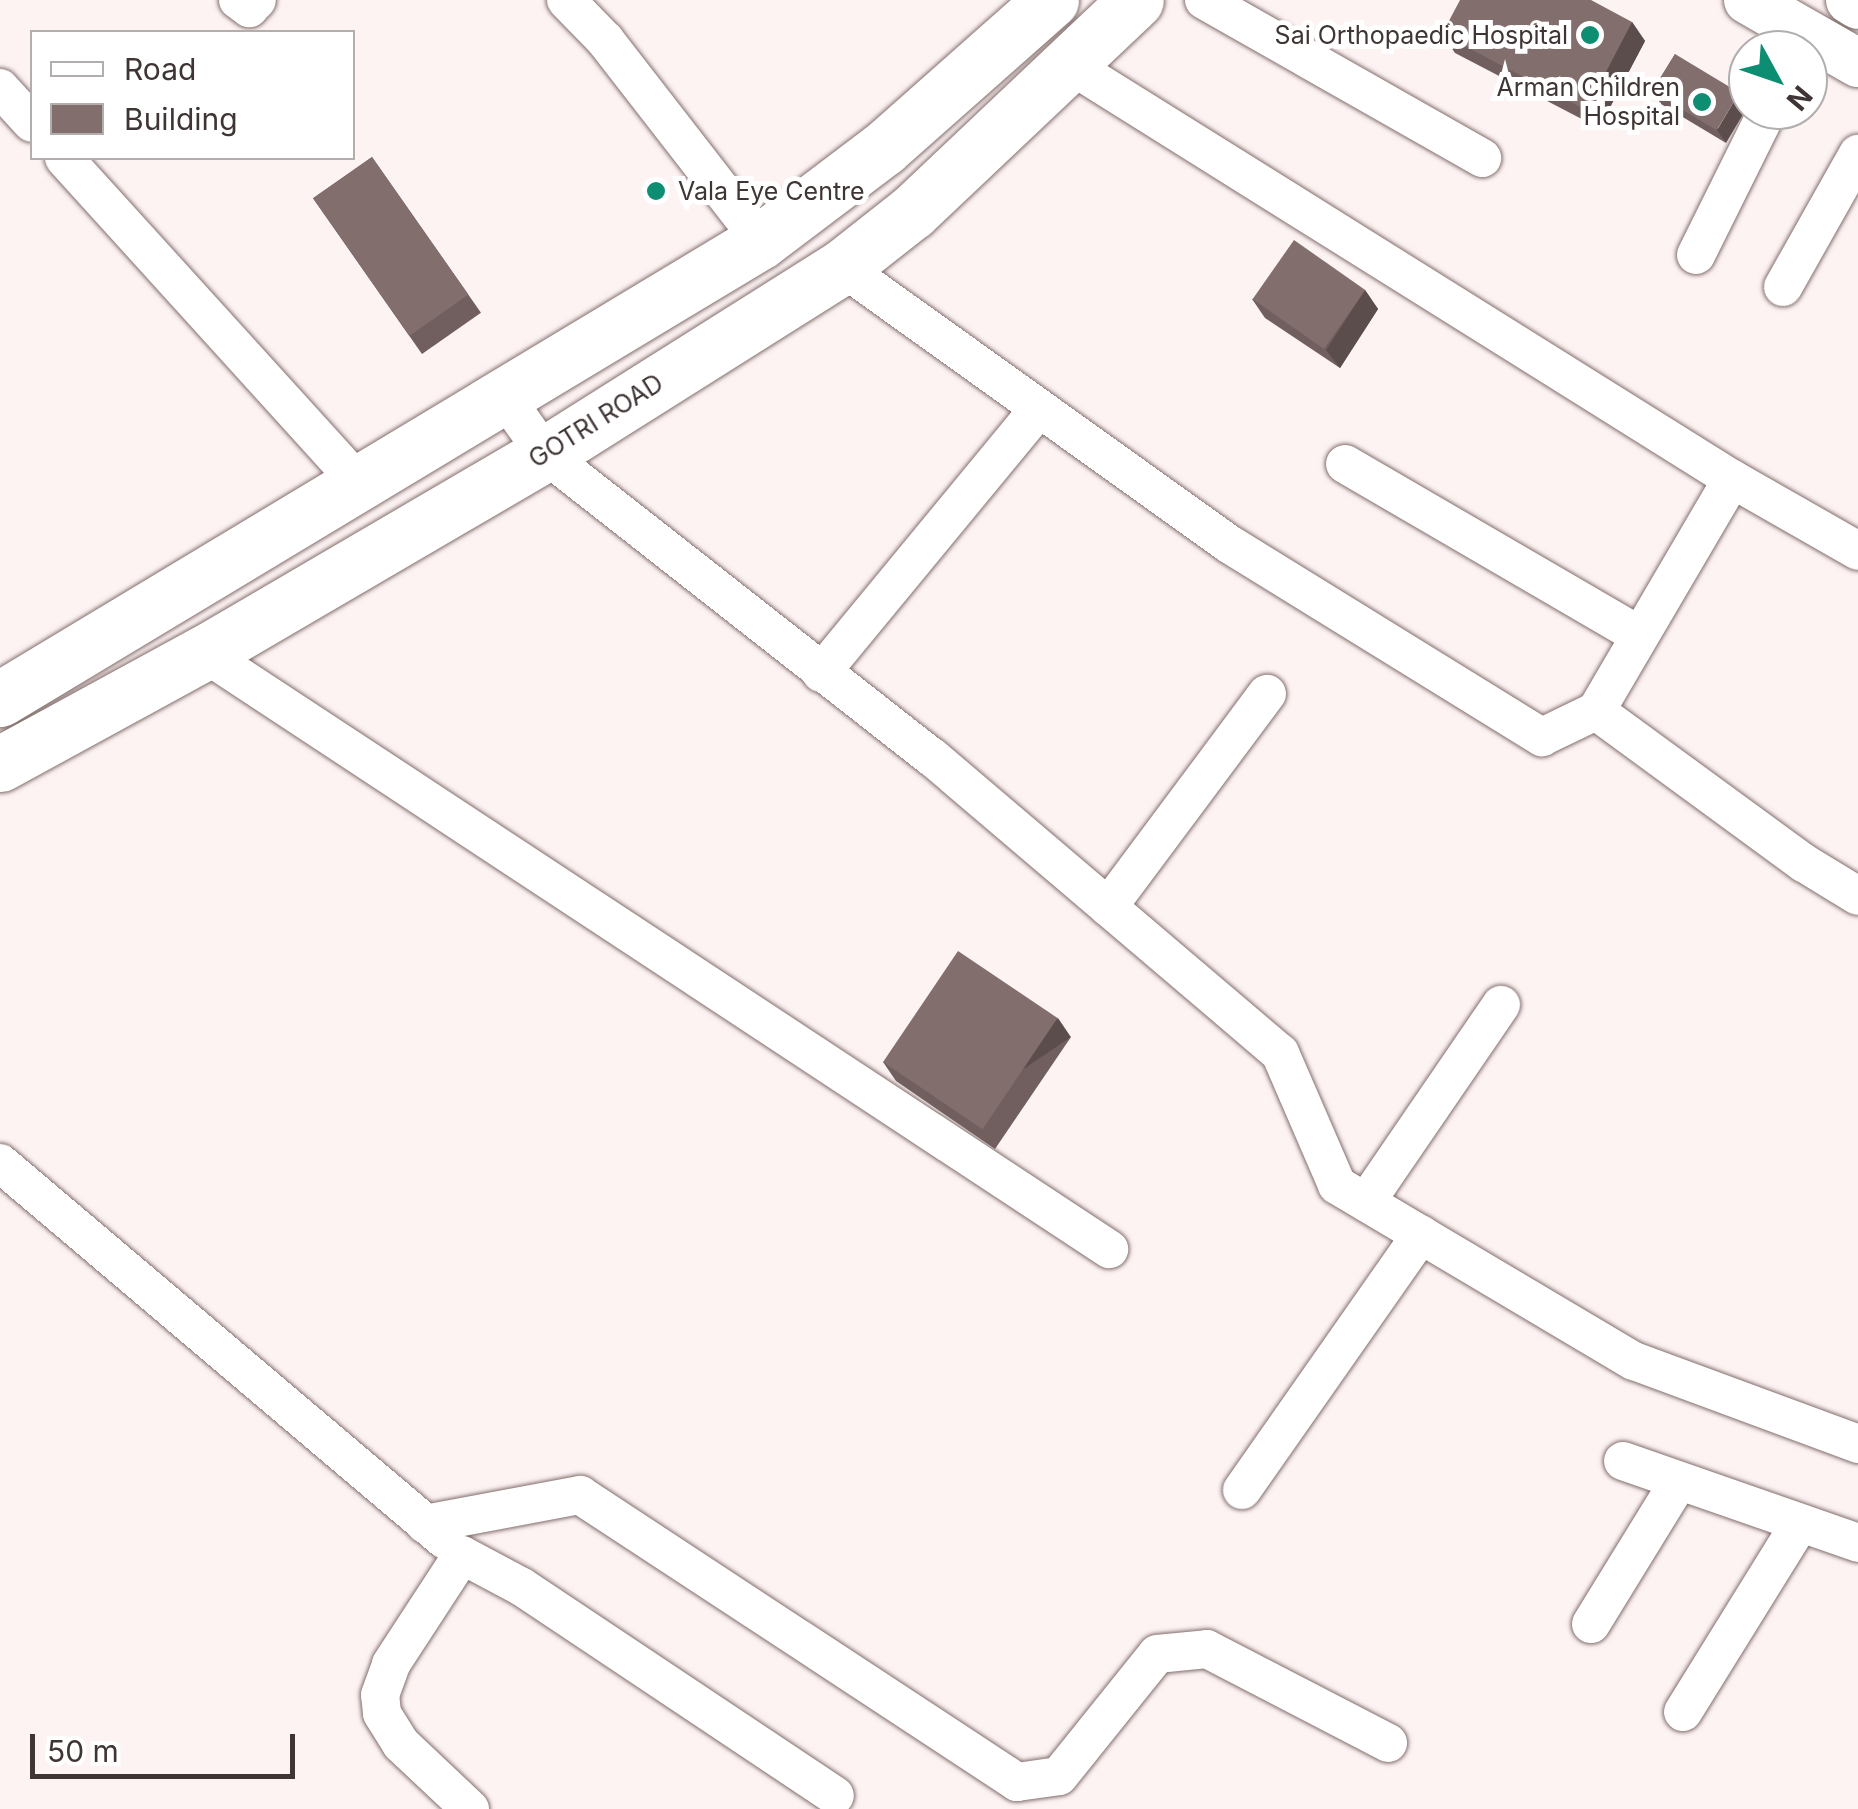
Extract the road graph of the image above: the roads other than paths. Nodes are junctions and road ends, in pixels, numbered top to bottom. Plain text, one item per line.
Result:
1 (238, 0) edge
2 (256, 0) edge
3 (566, 0) edge
4 (1051, 0) edge
5 (1136, 0) edge
6 (1204, 0) edge
7 (1748, 0) edge
8 (1850, 0) edge
9 (1858, 5) edge
10 (1833, 46) edge
11 (1067, 63) junction
12 (0, 88) edge
13 (30, 121) edge
14 (1758, 130) edge
15 (1858, 154) edge
16 (1482, 158) dead end
17 (66, 160) edge
18 (761, 241) junction
19 (1696, 255) dead end
20 (842, 267) junction
21 (1783, 287) dead end
22 (504, 396) junction
23 (1039, 410) junction
24 (545, 454) junction
25 (1345, 464) dead end
26 (1732, 479) junction
27 (359, 483) junction
28 (1858, 551) edge
29 (1640, 636) junction
30 (204, 653) junction
31 (822, 673) junction
32 (1267, 694) dead end
33 (0, 699) edge
34 (1596, 711) junction
35 (0, 764) edge
36 (1858, 896) edge
37 (1108, 908) junction
38 (1501, 1005) dead end
39 (0, 1163) edge
40 (1366, 1202) junction
41 (1421, 1234) junction
42 (1109, 1249) dead end
43 (1858, 1444) edge
44 (1623, 1461) dead end
45 (1679, 1480) junction
46 (1242, 1490) dead end
47 (1800, 1523) junction
48 (425, 1524) junction
49 (1858, 1543) edge
50 (462, 1555) junction
51 (1591, 1624) dead end
52 (1682, 1712) dead end
53 (1388, 1742) dead end
54 (835, 1796) dead end
55 (470, 1809) edge

1 - 2 street
3 - 18 street
4 - 18 main road
5 - 11 main road, GOTRI ROAD
6 - 16 street
7 - 10 street
8 - 9 street
11 - 20 main road, GOTRI ROAD
11 - 26 street
12 - 13 street
14 - 19 street
15 - 21 street
17 - 27 street
18 - 22 main road
20 - 23 street
20 - 24 main road, GOTRI ROAD
22 - 24 street
22 - 27 main road
23 - 31 street
23 - 34 street
24 - 30 main road, GOTRI ROAD
24 - 31 street
25 - 29 street
26 - 28 street
26 - 29 street
27 - 33 main road
29 - 34 street
30 - 35 main road, GOTRI ROAD
30 - 42 street
31 - 37 street
32 - 37 street
34 - 36 street
37 - 40 street
38 - 40 street
39 - 48 street
40 - 41 street
41 - 43 street
41 - 46 street
44 - 45 street
45 - 47 street
45 - 51 street
47 - 49 street
47 - 52 street
48 - 50 street
48 - 53 street
50 - 54 street
50 - 55 street

